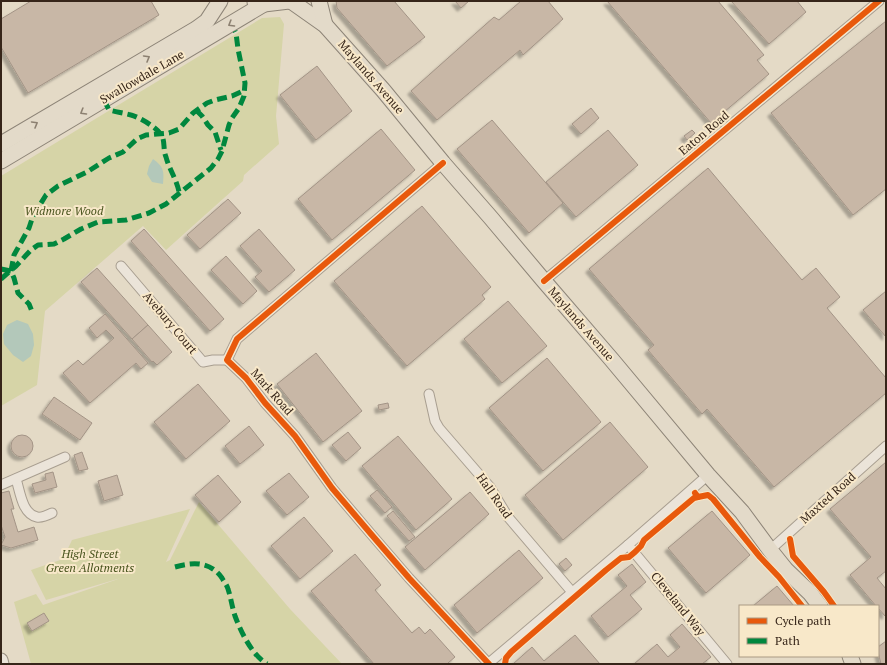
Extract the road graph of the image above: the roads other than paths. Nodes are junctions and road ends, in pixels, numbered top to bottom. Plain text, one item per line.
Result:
1 (220, 1) edge
2 (290, 1) edge
3 (319, 1) edge
4 (879, 1) edge
5 (258, 3) edge
6 (325, 25) junction
7 (1, 144) edge
8 (1, 163) edge
9 (443, 163) junction
10 (121, 266) dead end
11 (544, 281) junction
12 (227, 360) junction
13 (429, 394) dead end
14 (886, 446) edge
15 (65, 457) dead end
16 (708, 475) junction
17 (16, 478) junction
18 (1, 485) edge
19 (52, 513) dead end
20 (628, 545) junction
21 (770, 550) junction
22 (572, 592) junction
23 (819, 605) edge
24 (1, 660) edge
25 (2, 664) edge
26 (489, 664) edge
27 (727, 664) edge

7 -> 1 main road, Swallowdale Lane
2 - 5 main road
2 - 6 main road, Maylands Avenue
3 - 6 main road, Maylands Avenue
4 - 11 street, Eaton Road
5 -> 8 main road, Swallowdale Lane
6 - 9 main road, Maylands Avenue
9 - 11 main road, Maylands Avenue
9 - 12 street
10 - 12 street, Avebury Court
11 - 16 main road, Maylands Avenue
12 - 26 street, Mark Road
13 - 22 street, Hall Road
14 - 21 street, Maxted Road
15 - 17 street
16 - 20 street
16 - 21 main road, Maylands Avenue
17 - 18 street
17 - 19 street
20 - 22 street
20 - 27 street, Cleveland Way
21 - 23 main road, Maylands Avenue
22 - 26 street
24 - 25 street

